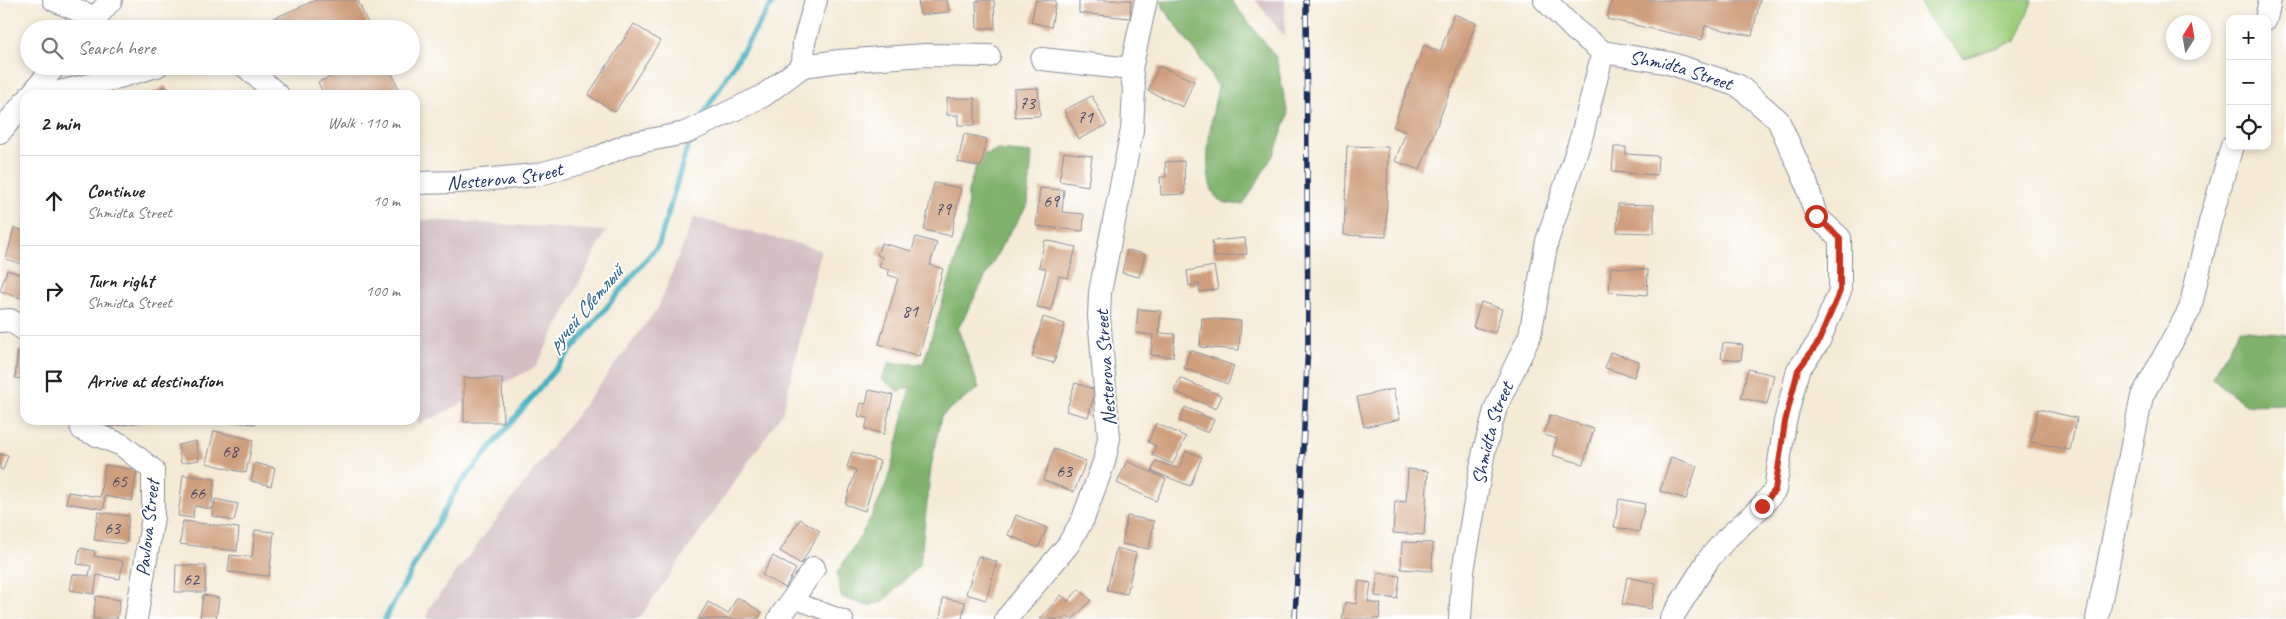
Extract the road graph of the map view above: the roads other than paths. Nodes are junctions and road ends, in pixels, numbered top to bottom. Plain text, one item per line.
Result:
1 (54, 0) edge
2 (111, 0) edge
3 (816, 0) edge
4 (1146, 0) edge
5 (1545, 0) edge
6 (2270, 0) edge
7 (2267, 15) edge
8 (85, 20) edge
9 (93, 20) edge
10 (1603, 52) junction
11 (989, 56) dead end
12 (1042, 59) dead end
13 (803, 66) junction
14 (48, 75) edge
15 (126, 75) edge
16 (255, 75) edge
17 (1132, 79) junction
18 (35, 90) edge
19 (68, 90) edge
20 (272, 90) edge
21 (20, 108) edge
22 (0, 132) edge
23 (2231, 150) edge
24 (420, 182) edge
25 (0, 321) edge
26 (20, 327) edge
27 (81, 425) edge
28 (814, 568) dead end
29 (791, 600) junction
30 (136, 619) edge
31 (779, 619) edge
32 (845, 619) edge
33 (1006, 619) edge
34 (1460, 619) edge
35 (1671, 619) edge
36 (2097, 619) edge

1 - 8 street
2 - 9 street
3 - 13 street
4 - 17 street, Nesterova Street
5 - 10 street, Shmidta Street
6 - 7 street
10 - 34 street, Shmidta Street
10 - 35 street, Shmidta Street
11 - 13 street
12 - 17 street
13 - 24 street, Nesterova Street
14 - 18 street
15 - 19 street
16 - 20 street
17 - 33 street, Nesterova Street
21 - 22 street
23 - 36 street
25 - 26 street
27 - 30 street, Pavlova Street
28 - 29 street
29 - 31 street
29 - 32 street

